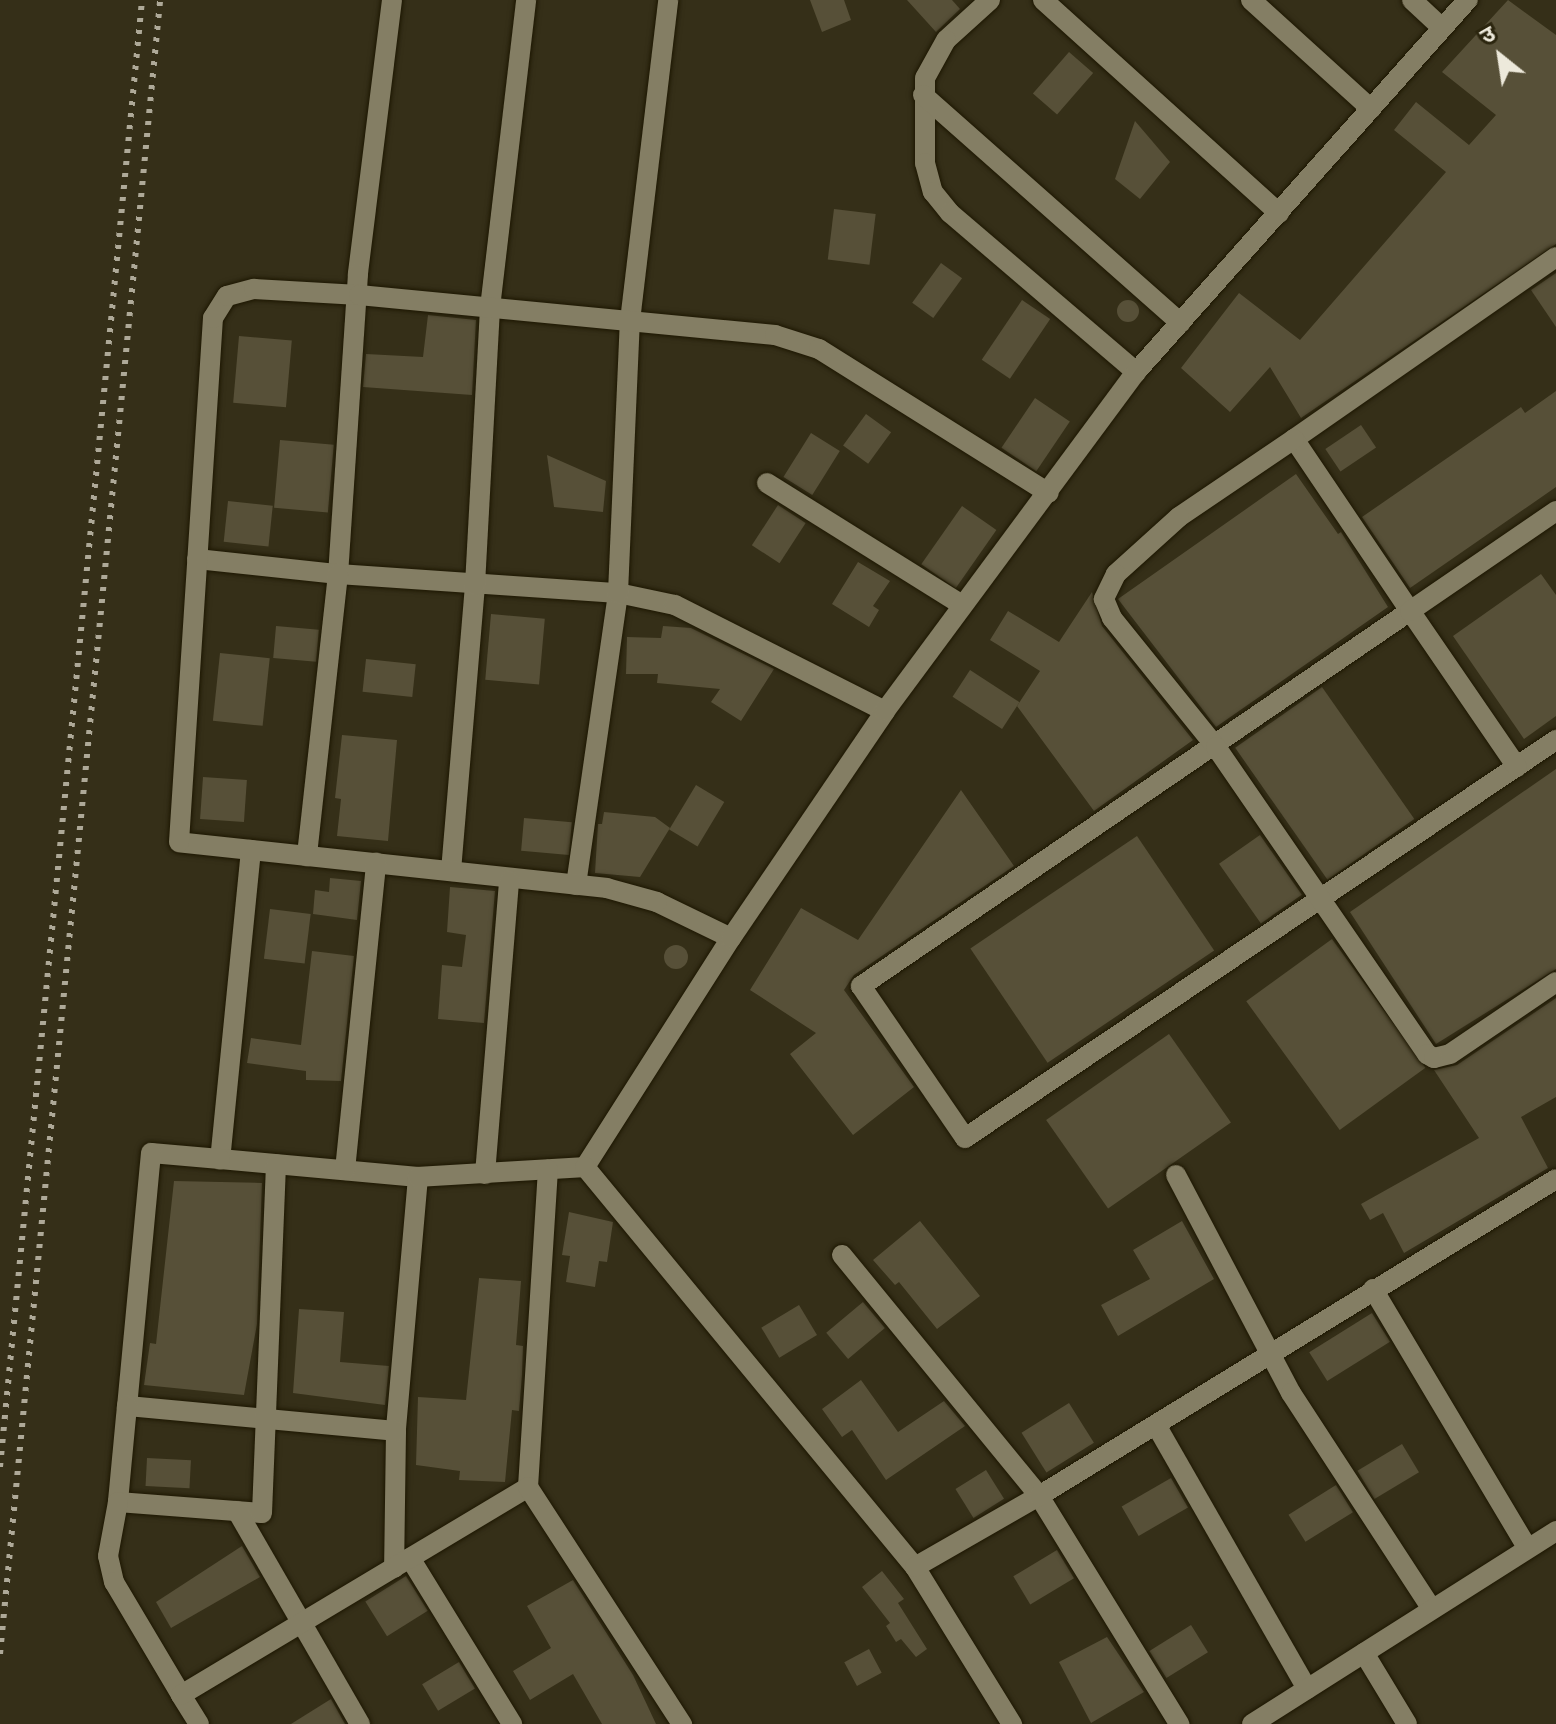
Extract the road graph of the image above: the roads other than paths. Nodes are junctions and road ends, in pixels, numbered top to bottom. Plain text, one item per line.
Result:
1 (392, 0) edge
2 (526, 0) edge
3 (668, 0) edge
4 (990, 0) edge
5 (1043, 0) edge
6 (1251, 0) edge
7 (1412, 0) edge
8 (1468, 0) edge
9 (1442, 28) junction
10 (923, 95) junction
11 (1371, 109) junction
12 (1279, 213) junction
13 (1556, 257) edge
14 (359, 295) junction
15 (490, 308) junction
16 (630, 321) junction
17 (1181, 323) junction
18 (1136, 372) junction
19 (1294, 439) junction
20 (767, 483) dead end
21 (1049, 493) junction
22 (1556, 511) edge
23 (197, 559) junction
24 (338, 574) junction
25 (475, 585) junction
26 (618, 593) junction
27 (962, 605) junction
28 (1410, 611) junction
29 (885, 711) junction
30 (1556, 740) edge
31 (1216, 747) junction
32 (1517, 767) junction
33 (251, 850) junction
34 (307, 856) junction
35 (376, 863) junction
36 (451, 871) junction
37 (509, 881) junction
38 (576, 885) junction
39 (1325, 900) junction
40 (731, 938) junction
41 (1556, 982) edge
42 (220, 1159) junction
43 (276, 1164) junction
44 (585, 1167) junction
45 (345, 1170) junction
46 (548, 1170) junction
47 (485, 1174) junction
48 (1176, 1175) dead end
49 (418, 1177) junction
50 (1556, 1179) edge
51 (842, 1255) dead end
52 (1373, 1289) junction
53 (1269, 1356) junction
54 (127, 1406) junction
55 (267, 1419) junction
56 (1156, 1425) junction
57 (396, 1431) junction
58 (528, 1487) junction
59 (1039, 1496) junction
60 (118, 1502) junction
61 (237, 1511) junction
62 (1556, 1531) edge
63 (1527, 1547) junction
64 (402, 1563) junction
65 (915, 1567) junction
66 (1432, 1609) junction
67 (300, 1624) junction
68 (1364, 1653) junction
69 (1307, 1689) junction
70 (181, 1695) junction
71 (1256, 1723) edge
72 (199, 1724) edge
73 (360, 1724) edge
74 (512, 1724) edge
75 (682, 1724) edge
76 (1012, 1724) edge
77 (1179, 1724) edge
78 (1407, 1724) edge

1 - 14 street
2 - 15 street
3 - 16 street
4 - 10 street
5 - 12 street
6 - 11 street
7 - 9 street
8 - 9 street
9 - 11 street
10 - 17 street
10 - 18 street
11 - 12 street
12 - 17 street
13 - 19 street
14 - 15 street
14 - 23 street
14 - 24 street
15 - 16 street
15 - 25 street
16 - 21 street
16 - 26 street
17 - 18 street
18 - 21 street
19 - 28 street
19 - 31 street
20 - 27 street
21 - 27 street
22 - 28 street
23 - 24 street
23 - 33 street
24 - 25 street
24 - 34 street
25 - 26 street
25 - 36 street
26 - 29 street
26 - 38 street
27 - 29 street
28 - 31 street
28 - 32 street
29 - 40 street
30 - 32 street
31 - 39 street
31 - 39 street
32 - 39 street
33 - 34 street
33 - 42 street
34 - 35 street
35 - 36 street
35 - 45 street
36 - 37 street
37 - 38 street
37 - 47 street
38 - 40 street
39 - 41 street
40 - 44 street
42 - 43 street
42 - 54 street
43 - 45 street
43 - 55 street
44 - 46 street
44 - 65 street
45 - 49 street
46 - 47 street
46 - 58 street
47 - 49 street
48 - 53 street
49 - 57 street
50 - 52 street
51 - 59 street
52 - 53 street
52 - 63 street
53 - 56 street
53 - 66 street
54 - 55 street
54 - 60 street
55 - 57 street
55 - 61 street
56 - 59 street
56 - 69 street
57 - 64 street
58 - 64 street
58 - 75 street
59 - 65 street
59 - 77 street
60 - 61 street
60 - 70 street
61 - 67 street
62 - 63 street
63 - 66 street
64 - 67 street
64 - 74 street
65 - 76 street
66 - 68 street
67 - 70 street
67 - 73 street
68 - 69 street
68 - 78 street
69 - 71 street
70 - 72 street

